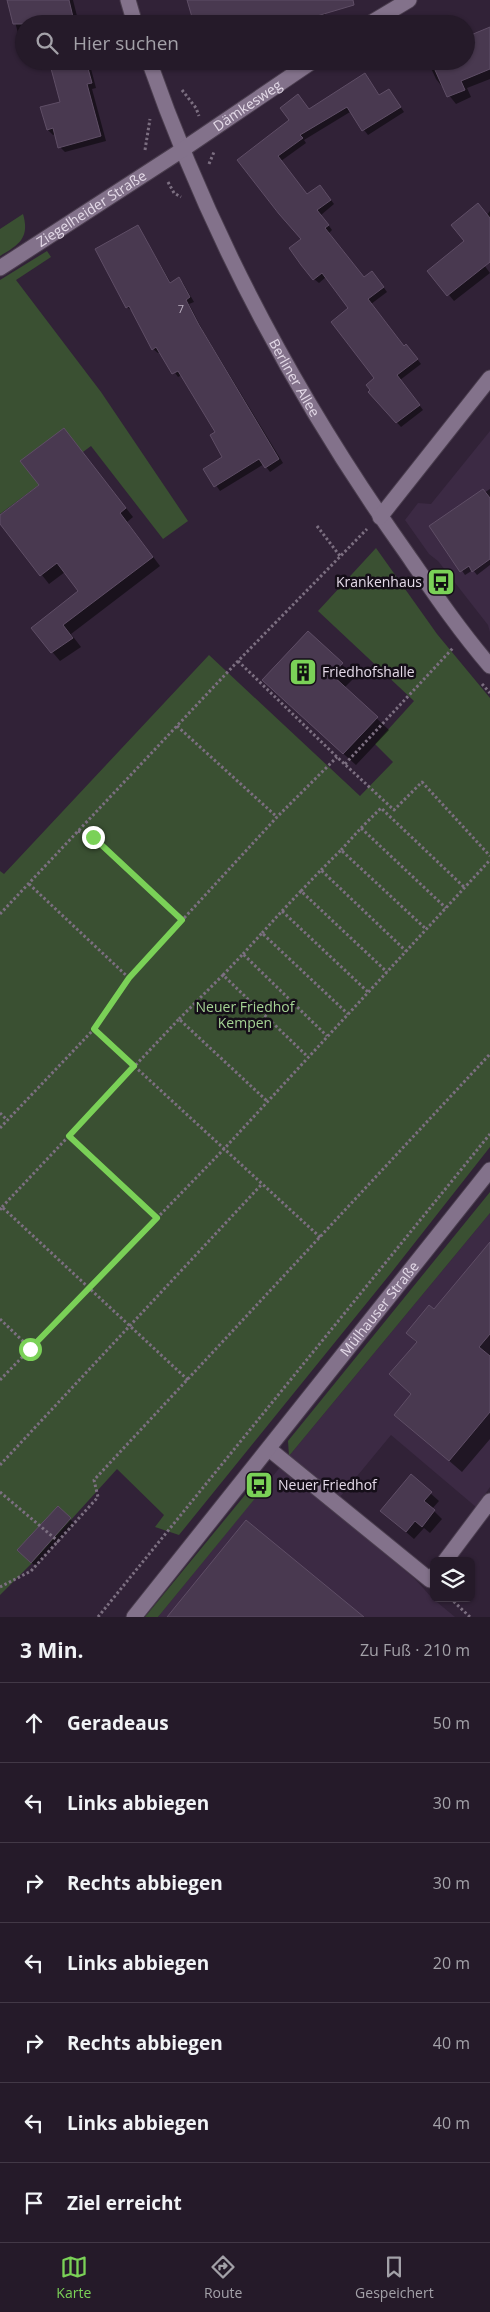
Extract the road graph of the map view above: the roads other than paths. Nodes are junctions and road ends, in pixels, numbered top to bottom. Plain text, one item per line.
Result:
1 (128, 0) edge
2 (409, 0) edge
3 (133, 15) edge
4 (383, 15) edge
5 (152, 70) edge
6 (300, 70) edge
7 (182, 150) junction
8 (0, 268) edge
9 (490, 378) edge
10 (374, 522) junction
11 (490, 666) edge
12 (490, 1170) edge
13 (269, 1449) junction
14 (490, 1501) edge
15 (448, 1557) edge
16 (430, 1576) edge
17 (134, 1617) edge

1 - 3 street
2 - 4 street
5 - 7 street, Berliner Allee
6 - 7 street, Dämkesweg
7 - 8 street, Ziegelheider Straße
7 - 10 street, Berliner Allee
9 - 10 street
10 - 11 street, Berliner Allee
12 - 13 street, Mülhauser Straße
13 - 16 street
13 - 17 street, Mülhauser Straße
14 - 15 street

